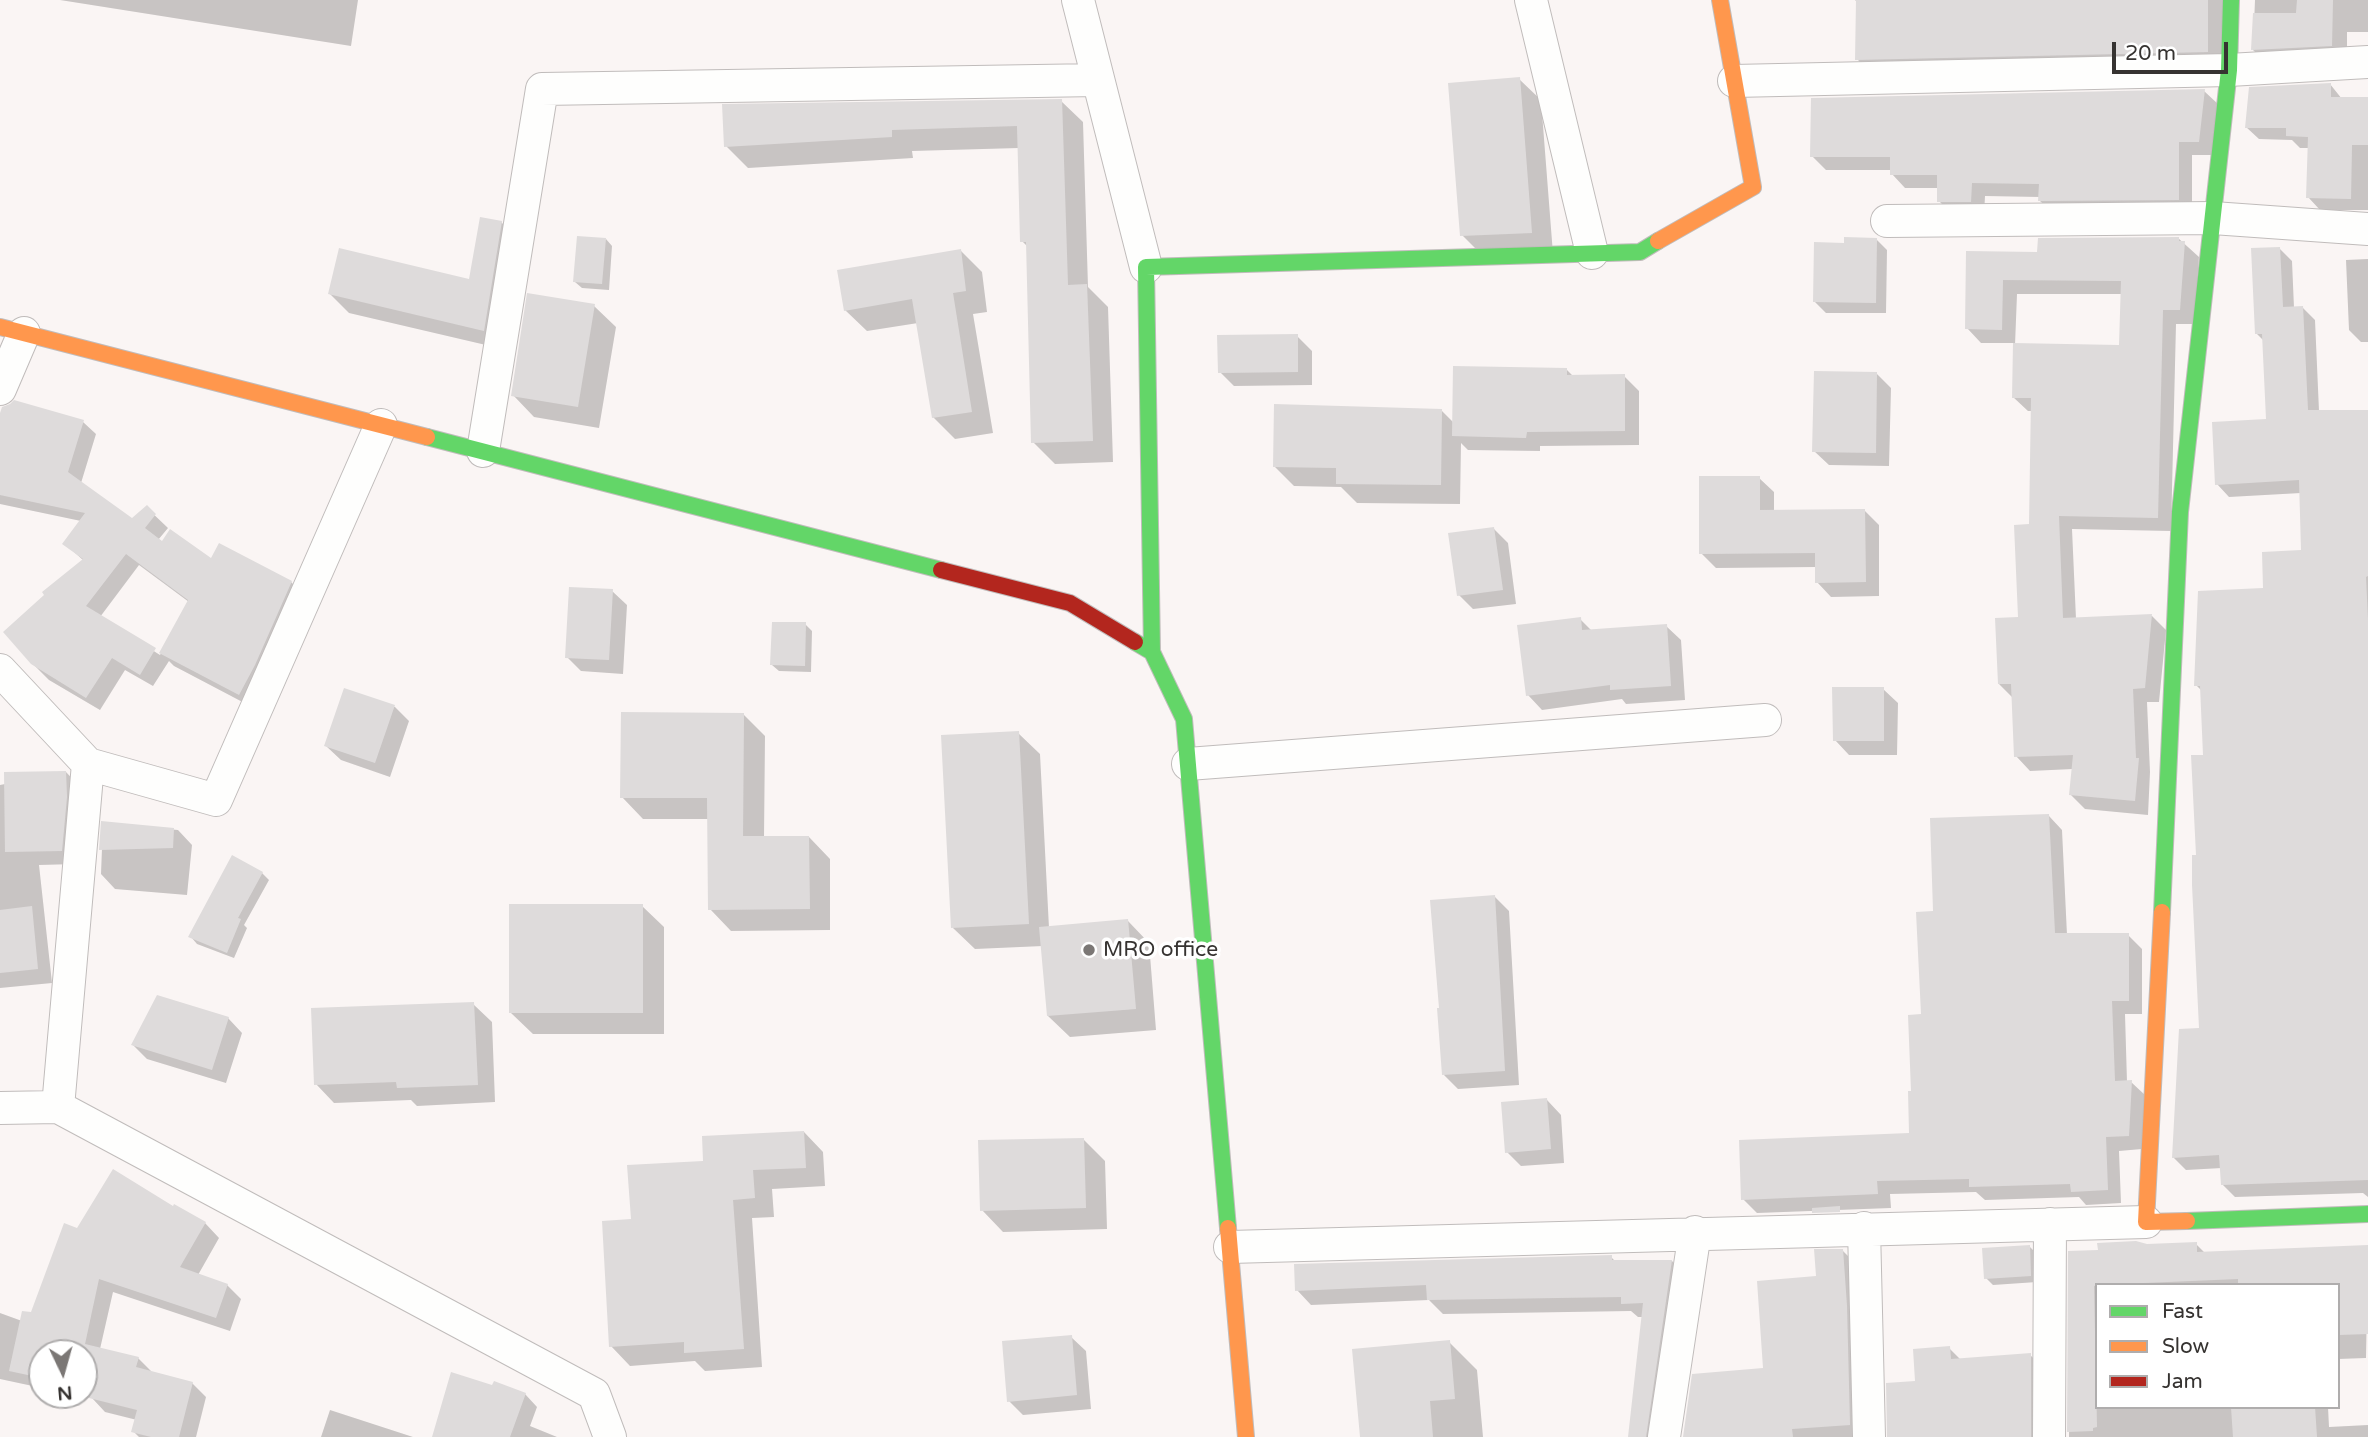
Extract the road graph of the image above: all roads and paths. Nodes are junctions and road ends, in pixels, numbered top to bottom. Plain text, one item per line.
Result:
1 (1078, 0) edge
2 (1531, 0) edge
3 (1720, 0) edge
4 (2231, 0) edge
5 (2368, 62) edge
6 (2229, 70) junction
7 (1098, 80) junction
8 (1734, 81) junction
9 (2213, 218) junction
10 (1886, 221) dead end
11 (2368, 229) edge
12 (1592, 253) junction
13 (1146, 267) junction
14 (12, 330) edge
15 (0, 389) edge
16 (381, 425) junction
17 (484, 451) junction
18 (1152, 652) junction
19 (0, 670) edge
20 (1765, 720) dead end
21 (88, 764) junction
22 (1188, 764) junction
23 (58, 1107) junction
24 (0, 1108) edge
25 (2368, 1214) edge
26 (2146, 1222) junction
27 (2050, 1224) junction
28 (1864, 1228) junction
29 (1695, 1232) junction
30 (1230, 1247) junction
31 (610, 1437) edge
32 (1246, 1437) edge
33 (1664, 1437) edge
34 (1869, 1437) edge
35 (2049, 1437) edge

1 - 7 street
2 - 12 street
3 - 8 street
4 - 6 street
5 - 6 street
6 - 8 street
6 - 9 street
7 - 13 street
7 - 17 street
8 - 12 street
9 - 10 street
9 - 11 street
9 - 26 street
12 - 13 street
13 - 18 street
14 - 15 street
14 - 16 street
16 - 17 street
16 - 21 street
17 - 18 street
18 - 22 street
19 - 21 street
20 - 22 street
21 - 23 street
22 - 30 street
23 - 24 street
23 - 31 street
25 - 26 street
26 - 27 street
27 - 28 street
27 - 35 street
28 - 29 street
28 - 34 street
29 - 30 street
29 - 33 street
30 - 32 street

